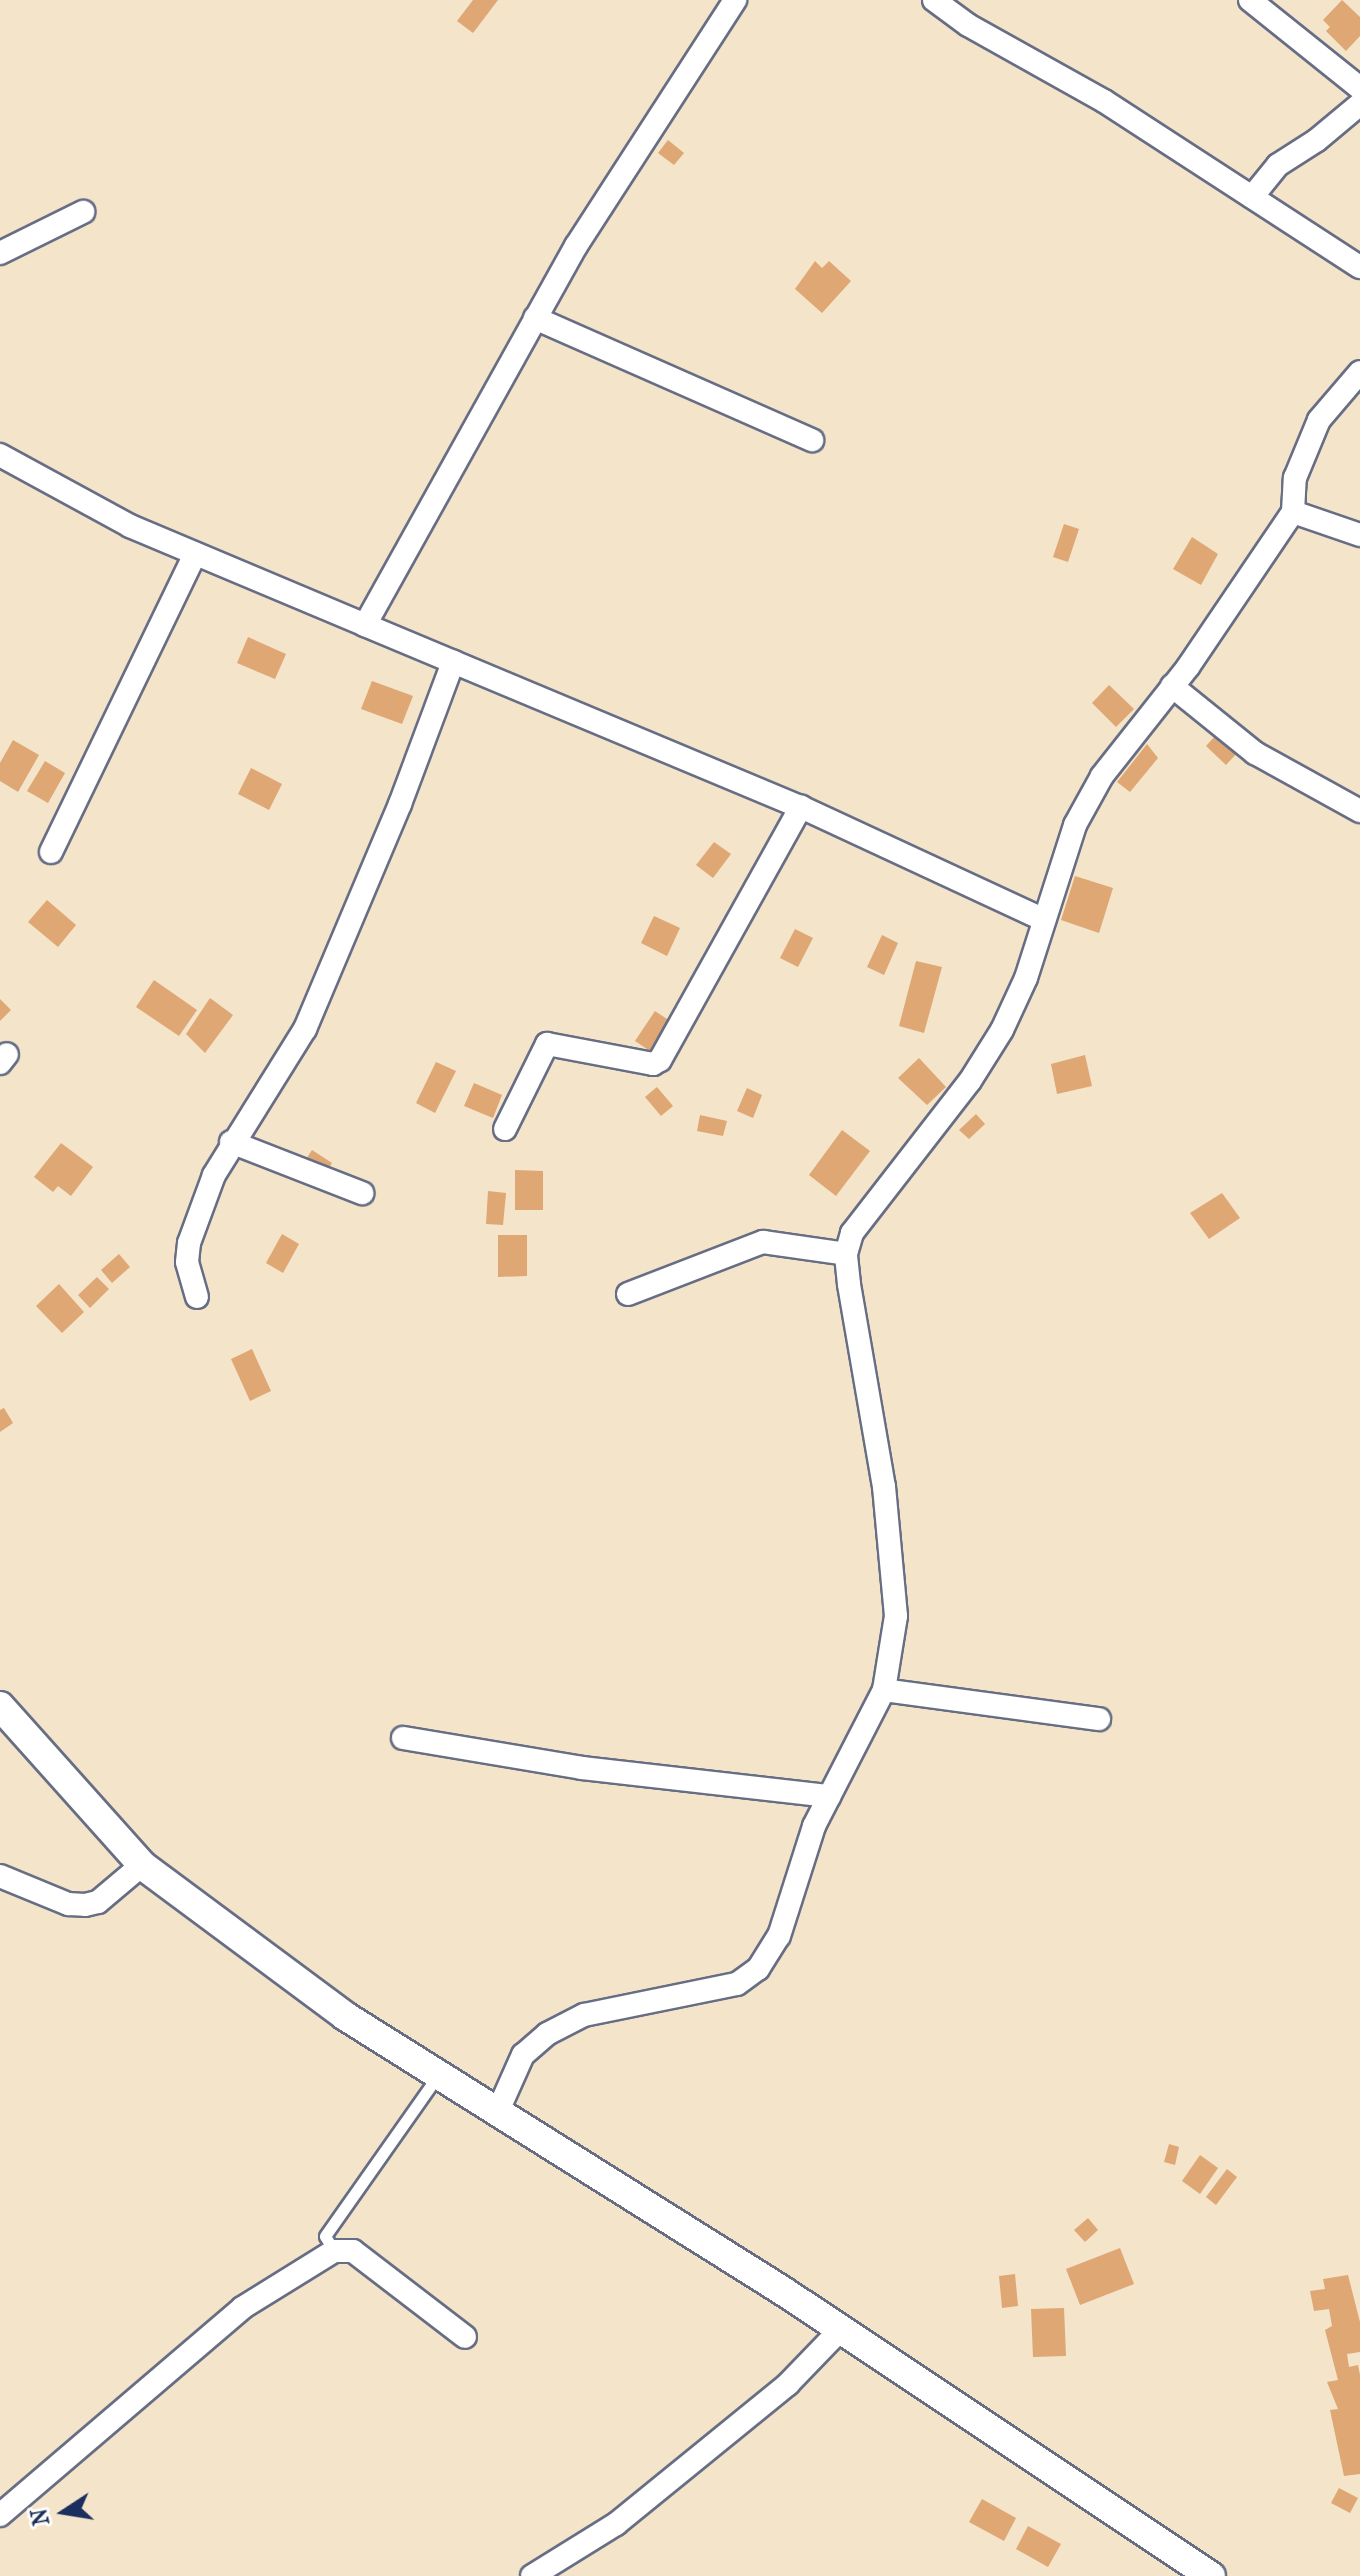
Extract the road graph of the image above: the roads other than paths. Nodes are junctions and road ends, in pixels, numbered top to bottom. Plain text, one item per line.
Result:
1 (735, 0) edge
2 (934, 0) edge
3 (1250, 0) edge
4 (1360, 88) edge
5 (1360, 104) edge
6 (1252, 197) junction
7 (0, 244) edge
8 (0, 253) edge
9 (1360, 267) edge
10 (535, 318) junction
11 (1360, 372) edge
12 (812, 440) dead end
13 (0, 455) edge
14 (1293, 512) junction
15 (1360, 535) edge
16 (195, 554) junction
17 (365, 625) junction
18 (453, 662) junction
19 (1172, 686) junction
20 (801, 807) junction
21 (1360, 811) edge
22 (51, 852) dead end
23 (1044, 920) junction
24 (505, 1129) dead end
25 (231, 1142) junction
26 (362, 1193) dead end
27 (846, 1254) junction
28 (628, 1294) dead end
29 (197, 1297) dead end
30 (884, 1690) junction
31 (0, 1706) edge
32 (1099, 1719) dead end
33 (403, 1738) dead end
34 (829, 1796) junction
35 (142, 1865) junction
36 (0, 1876) edge
37 (438, 2075) junction
38 (497, 2113) junction
39 (334, 2251) junction
40 (839, 2331) junction
41 (465, 2337) dead end
42 (0, 2515) edge
43 (559, 2570) edge
44 (532, 2576) edge
45 (1211, 2576) edge

1 - 10 street
2 - 6 street
3 - 4 street
5 - 6 street
6 - 9 street
7 - 8 street
10 - 12 street
10 - 17 street
11 - 14 street
13 - 16 street
14 - 15 street
14 - 19 street
16 - 17 street
16 - 22 street
17 - 18 street
18 - 20 street
18 - 25 street
19 - 21 street
19 - 23 street
20 - 23 street
20 - 24 street
23 - 27 street
25 - 26 street
25 - 29 street
27 - 28 street
27 - 30 street
30 - 32 street
30 - 34 street
31 - 35 street
33 - 34 street
34 - 38 street
35 - 36 street
35 - 37 street
37 - 38 street
37 - 39 lane
38 - 40 street
39 - 41 street
39 - 42 street
40 - 43 street
40 - 45 street
43 - 44 street

